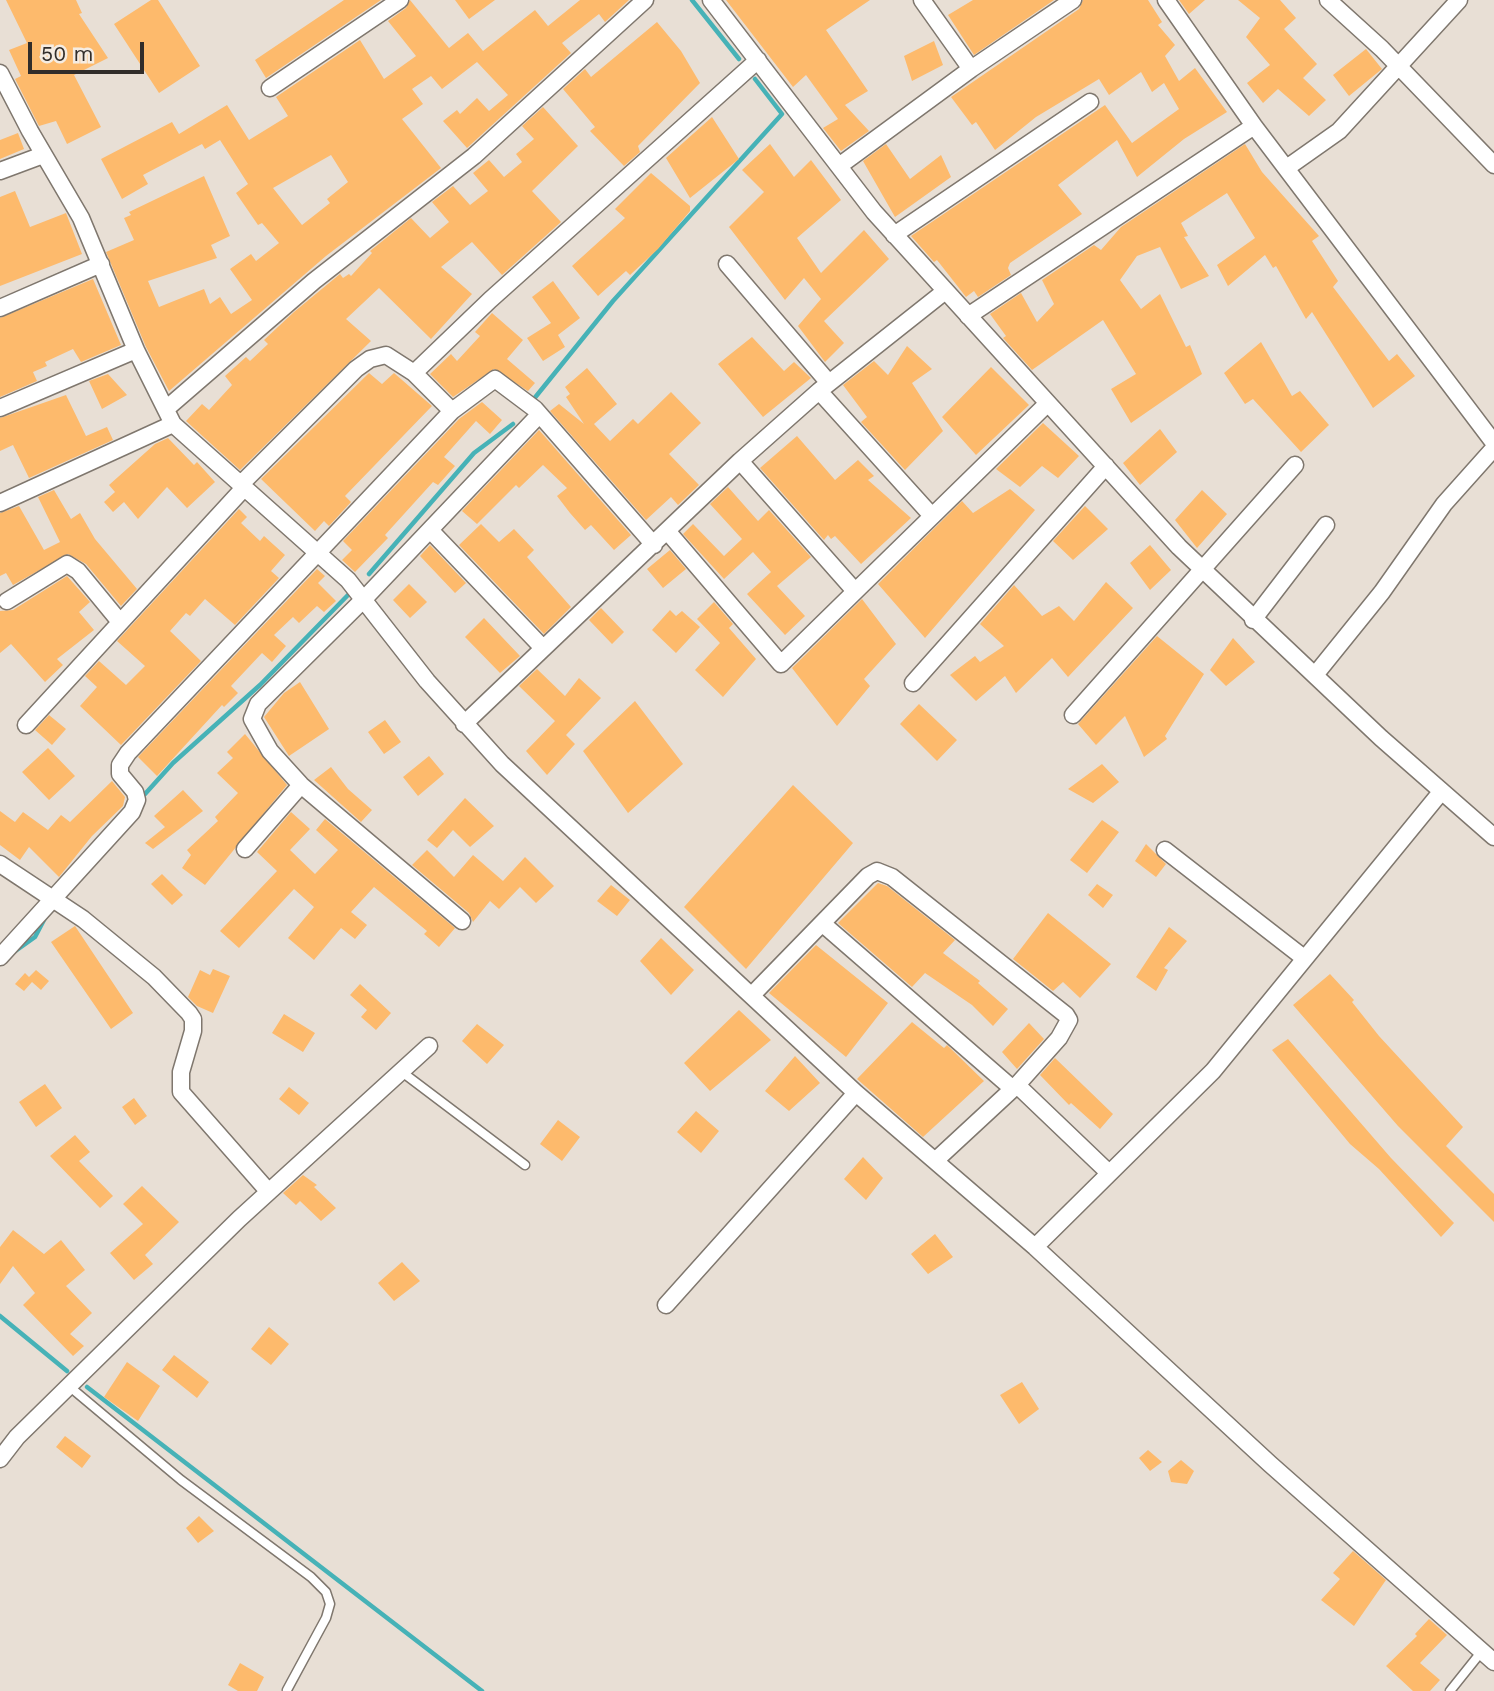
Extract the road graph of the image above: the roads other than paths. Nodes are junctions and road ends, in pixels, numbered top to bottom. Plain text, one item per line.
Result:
1 (400, 0) edge
2 (645, 0) edge
3 (711, 0) edge
4 (922, 0) edge
5 (1073, 0) edge
6 (1166, 0) edge
7 (1328, 0) edge
8 (1460, 0) edge
9 (758, 60) junction
10 (1399, 66) junction
11 (971, 69) junction
12 (0, 73) edge
13 (270, 88) dead end
14 (1090, 102) dead end
15 (1254, 126) junction
16 (43, 155) junction
17 (1492, 158) edge
18 (839, 166) junction
19 (1288, 167) junction
20 (0, 171) edge
21 (894, 235) junction
22 (101, 264) junction
23 (727, 264) dead end
24 (944, 292) junction
25 (0, 308) edge
26 (968, 316) junction
27 (136, 350) junction
28 (414, 373) junction
29 (824, 387) junction
30 (1048, 403) junction
31 (0, 408) edge
32 (452, 411) junction
33 (539, 415) junction
34 (170, 417) junction
35 (1494, 443) edge
36 (1494, 448) edge
37 (740, 461) junction
38 (1295, 465) dead end
39 (1106, 466) junction
40 (242, 486) junction
41 (0, 503) edge
42 (932, 516) junction
43 (1326, 525) dead end
44 (430, 530) junction
45 (668, 532) junction
46 (654, 545) junction
47 (318, 552) junction
48 (1202, 570) junction
49 (855, 590) junction
50 (365, 598) junction
51 (7, 601) dead end
52 (1253, 620) junction
53 (120, 622) junction
54 (542, 647) junction
55 (1315, 676) junction
56 (913, 683) dead end
57 (1073, 715) dead end
58 (464, 724) junction
59 (26, 725) dead end
60 (301, 785) junction
61 (1441, 792) junction
62 (1494, 837) edge
63 (245, 849) dead end
64 (1165, 850) dead end
65 (0, 864) edge
66 (56, 901) junction
67 (462, 921) dead end
68 (823, 924) junction
69 (0, 957) edge
70 (1304, 958) junction
71 (752, 995) junction
72 (429, 1046) dead end
73 (402, 1072) junction
74 (1015, 1087) junction
75 (856, 1093) junction
76 (936, 1160) junction
77 (525, 1165) dead end
78 (1108, 1172) junction
79 (268, 1191) junction
80 (1035, 1247) junction
81 (666, 1305) dead end
82 (70, 1387) junction
83 (0, 1460) edge
84 (1488, 1656) edge
85 (287, 1690) edge
86 (1450, 1691) edge

1 - 13 street
2 - 34 street
3 - 9 street
4 - 11 street
5 - 11 street
6 - 15 street
7 - 10 street
8 - 10 street
9 - 18 street
9 - 28 street
10 - 17 street
10 - 19 street
11 - 18 street
12 - 16 street
14 - 21 street
15 - 19 street
15 - 26 street
16 - 20 street
16 - 22 street
18 - 21 street
19 - 35 street
21 - 24 street
22 - 25 street
22 - 27 street
23 - 29 street
24 - 26 street
24 - 29 street
26 - 30 street
27 - 31 street
27 - 34 street
28 - 32 street
28 - 40 street
29 - 37 street
29 - 42 street
30 - 39 street
30 - 42 street
32 - 33 street
32 - 47 street
33 - 44 street
33 - 46 street
34 - 40 street
34 - 41 street
36 - 55 street
37 - 45 street
37 - 49 street
38 - 48 street
39 - 48 street
39 - 56 street
40 - 47 street
40 - 53 street
42 - 49 street
43 - 52 street
44 - 50 street
44 - 54 street
45 - 46 street
45 - 49 street
46 - 54 street
47 - 50 street
47 - 66 street
48 - 52 street
48 - 57 street
50 - 58 street
50 - 60 street
51 - 53 street
52 - 55 street
53 - 59 street
54 - 58 street
55 - 61 street
58 - 71 street
60 - 63 street
60 - 67 street
61 - 62 street
61 - 70 street
64 - 70 street
65 - 66 street
66 - 69 street
66 - 79 street
68 - 71 street
68 - 74 street
68 - 74 street
70 - 78 street
71 - 75 street
72 - 73 street
73 - 77 lane
73 - 79 street
74 - 76 street
74 - 78 street
75 - 76 street
75 - 81 street
76 - 80 street
78 - 80 street
79 - 82 street
80 - 84 street
82 - 83 street
82 - 85 lane
84 - 86 lane

